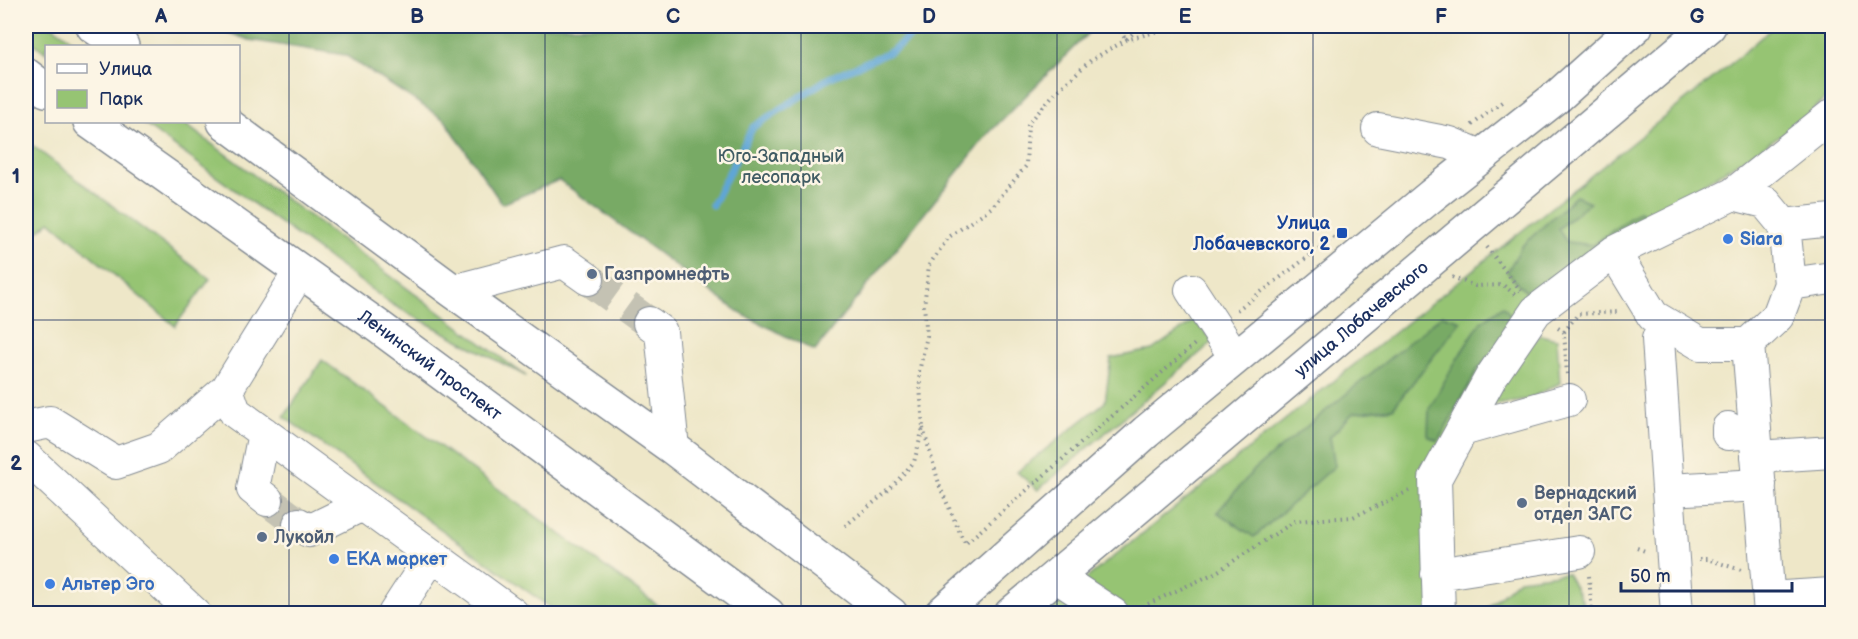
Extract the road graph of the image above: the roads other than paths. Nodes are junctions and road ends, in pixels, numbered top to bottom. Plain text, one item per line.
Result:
1 (93, 26) edge
2 (1636, 26) edge
3 (1709, 26) edge
4 (121, 45) edge
5 (26, 75) edge
6 (45, 89) edge
7 (1833, 115) edge
8 (91, 123) edge
9 (225, 123) edge
10 (1378, 129) dead end
11 (1481, 156) junction
12 (1733, 194) junction
13 (1833, 220) edge
14 (1784, 225) junction
15 (1614, 252) junction
16 (300, 271) junction
17 (1833, 278) edge
18 (588, 279) tunnel mouth
19 (1790, 284) junction
20 (1191, 290) dead end
21 (453, 291) junction
22 (649, 323) tunnel mouth
23 (1658, 339) dead end
24 (1748, 344) junction
25 (1235, 357) junction
26 (227, 388) junction
27 (1569, 400) road end
28 (26, 427) edge
29 (1462, 430) junction
30 (264, 433) junction
31 (673, 448) junction
32 (1750, 450) junction
33 (1833, 453) edge
34 (26, 457) edge
35 (1668, 490) junction
36 (267, 500) tunnel mouth
37 (362, 506) junction
38 (299, 524) tunnel mouth
39 (431, 557) junction
40 (1584, 564) road end
41 (1057, 577) junction
42 (1833, 594) edge
43 (1439, 597) edge
44 (1769, 599) edge
45 (195, 614) edge
46 (394, 614) edge
47 (513, 614) edge
48 (768, 614) edge
49 (891, 614) edge
50 (941, 614) edge
51 (1011, 614) edge
52 (1113, 614) edge
53 (1677, 614) edge

1 - 4 main road
2 - 11 main road
3 - 41 main road, улица Лобачевского
5 - 6 main road
7 - 12 street
8 - 16 main road, Ленинский проспект
9 - 21 main road
10 - 11 street
11 - 25 main road
12 - 14 street
12 - 15 street
13 - 14 street
14 - 19 street
15 - 24 street
15 - 29 street
16 - 26 street
16 - 48 main road, Ленинский проспект
17 - 19 street
18 - 21 street
19 - 24 street
20 - 25 street
21 - 31 main road
22 - 31 street
23 - 35 street
24 - 32 street
25 - 50 main road
26 - 28 street
26 - 30 street
27 - 29 street
29 - 43 street
30 - 36 street
30 - 37 street
31 - 49 main road
32 - 33 street
32 - 35 street
32 - 44 street
34 - 45 street
35 - 53 street
37 - 38 street
37 - 39 street
39 - 46 street
39 - 47 street
40 - 43 street
41 - 51 main road, улица Лобачевского
41 - 52 street
42 - 44 street

